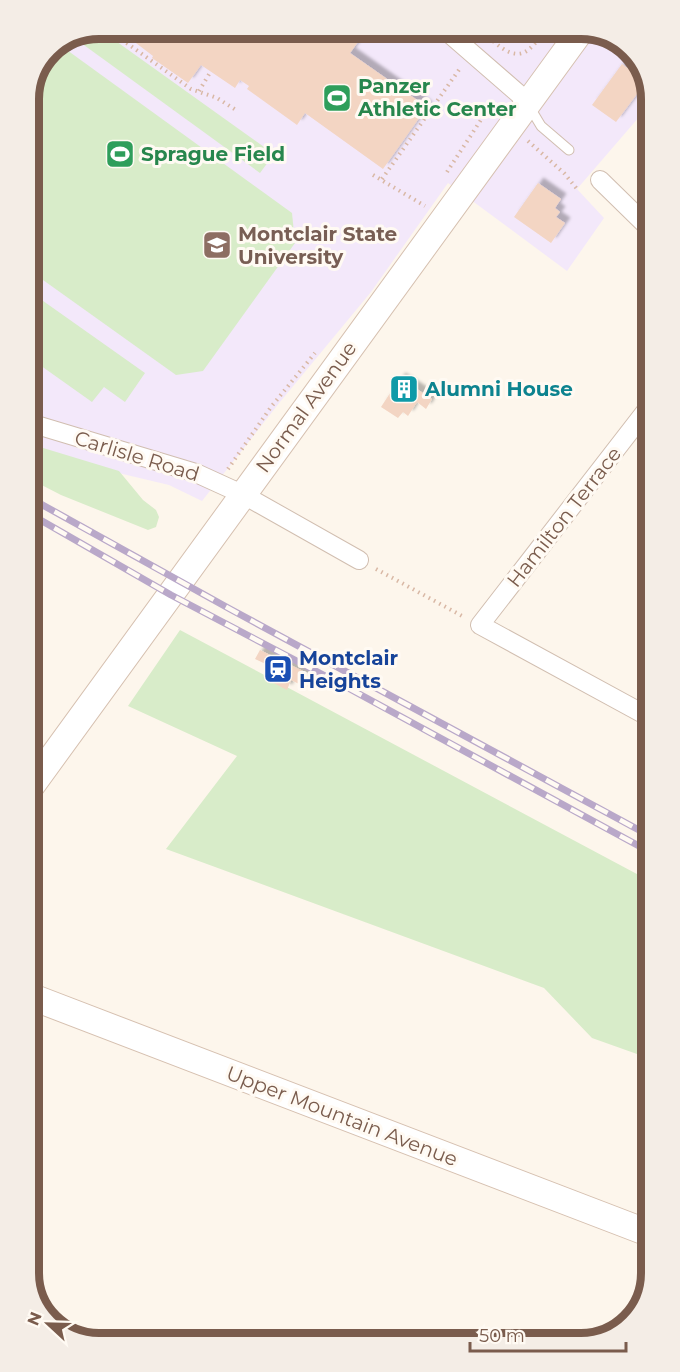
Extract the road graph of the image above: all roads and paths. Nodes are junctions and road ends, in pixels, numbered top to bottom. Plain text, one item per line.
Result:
1 (122, 39) edge
2 (456, 39) edge
3 (492, 39) edge
4 (538, 39) edge
5 (575, 39) edge
6 (462, 67) dead end
7 (211, 71) dead end
8 (199, 91) junction
9 (528, 102) junction
10 (236, 111) dead end
11 (569, 150) dead end
12 (374, 175) dead end
13 (382, 179) junction
14 (600, 180) dead end
15 (425, 206) dead end
16 (641, 220) edge
17 (641, 417) edge
18 (39, 426) edge
19 (242, 494) junction
20 (359, 560) joint
21 (480, 625) junction
22 (641, 713) edge
23 (39, 775) edge
24 (39, 1000) edge
25 (641, 1230) edge

1 - 8 path
2 - 9 street
3 - 4 path
5 - 9 street, Normal Avenue
6 - 13 path
7 - 8 path
8 - 10 path
9 - 11 lane
9 - 19 street, Normal Avenue
12 - 13 path
13 - 15 path
14 - 16 street
17 - 21 street, Hamilton Terrace
18 - 19 street, Carlisle Road
19 - 20 street, Carlisle Road
19 - 23 street, Normal Avenue
20 - 21 path
21 - 22 street
24 - 25 street, Upper Mountain Avenue

